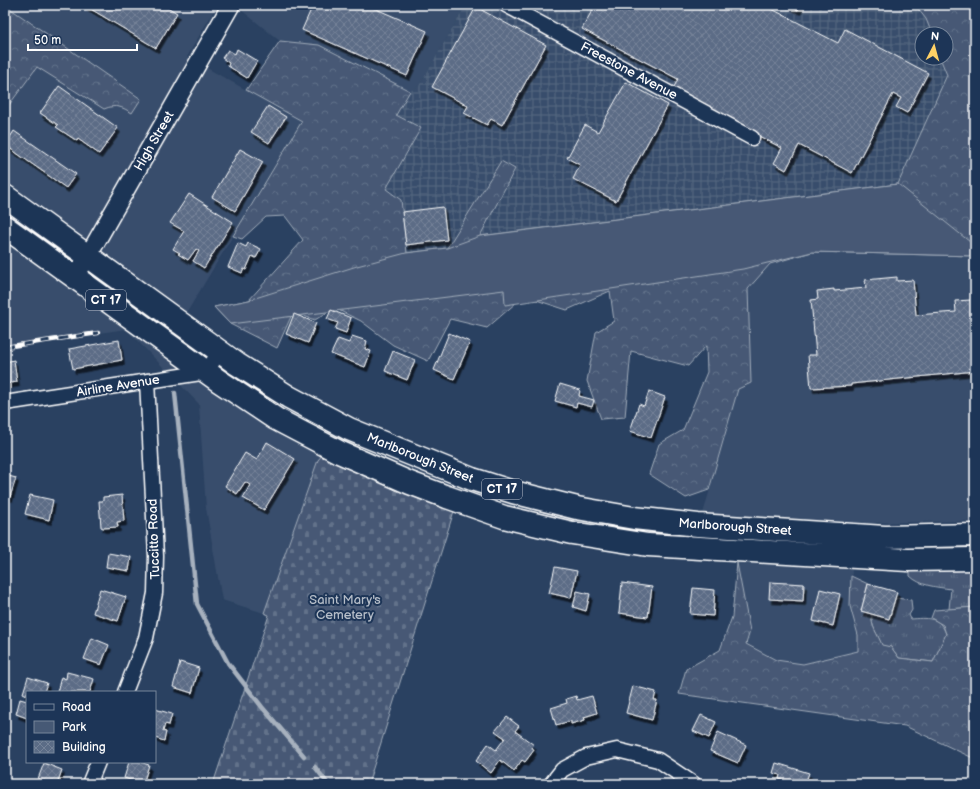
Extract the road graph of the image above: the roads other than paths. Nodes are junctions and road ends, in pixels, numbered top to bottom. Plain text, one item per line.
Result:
1 (232, 5) edge
2 (506, 5) edge
3 (752, 138) dead end
4 (5, 196) edge
5 (5, 227) edge
6 (88, 256) junction
7 (74, 277) junction
8 (219, 351) junction
9 (207, 372) junction
10 (147, 381) junction
11 (5, 403) edge
12 (975, 535) edge
13 (885, 537) junction
14 (882, 559) junction
15 (975, 559) edge
16 (125, 691) edge
17 (98, 763) edge
18 (89, 784) edge
19 (551, 784) edge
20 (694, 784) edge

1 - 6 street, High Street
2 - 3 street, Freestone Avenue
4 - 6 highway, Marlborough Street / CT 17
5 - 7 highway, Marlborough Street / CT 17
6 - 7 street, High Street
6 - 8 highway, Marlborough Street / CT 17
7 - 9 highway, Marlborough Street / CT 17
8 - 9 street
8 - 13 highway, Marlborough Street / CT 17
9 - 10 street, Airline Avenue
9 - 14 highway, Marlborough Street / CT 17
10 - 11 street, Airline Avenue
10 - 16 street, Tuccitto Road
12 - 13 highway, Marlborough Street / CT 17
13 - 14 highway
14 - 15 highway, Marlborough Street / CT 17
17 - 18 street
19 - 20 street

